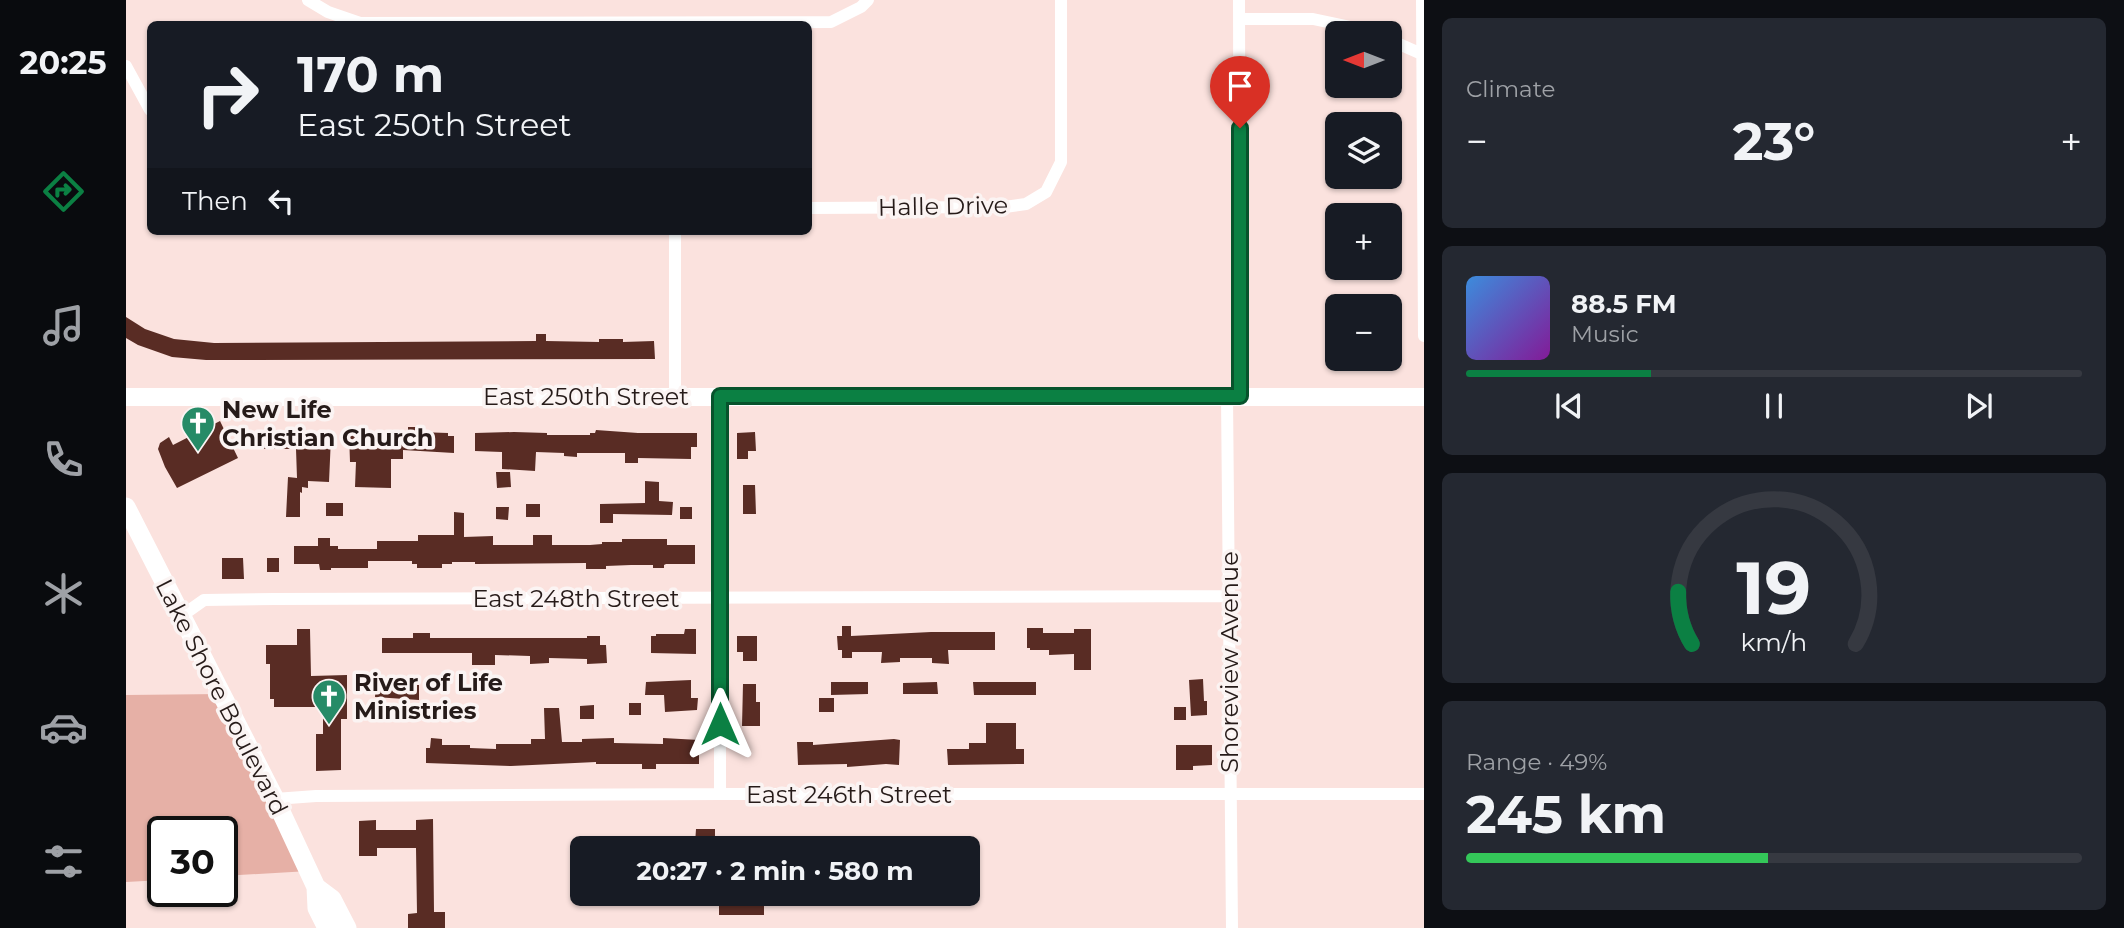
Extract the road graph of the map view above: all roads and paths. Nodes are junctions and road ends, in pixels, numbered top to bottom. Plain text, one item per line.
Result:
1 (308, 0) edge
2 (869, 0) edge
3 (1061, 0) edge
4 (1239, 0) edge
5 (1422, 0) edge
6 (1239, 19) junction
7 (354, 21) edge
8 (812, 22) edge
9 (1325, 22) edge
10 (1402, 45) edge
11 (1423, 55) edge
12 (126, 66) edge
13 (147, 104) edge
14 (812, 208) edge
15 (675, 235) edge
16 (1424, 336) edge
17 (675, 396) junction
18 (720, 396) junction
19 (1234, 396) junction
20 (126, 397) edge
21 (1424, 397) edge
22 (126, 507) edge
23 (1229, 596) junction
24 (720, 597) junction
25 (180, 617) junction
26 (720, 794) junction
27 (1230, 794) junction
28 (1424, 794) edge
29 (275, 799) junction
30 (316, 887) junction
31 (327, 928) edge
32 (347, 928) edge
33 (1231, 928) edge

1 - 7 street
2 - 8 street
3 - 14 street, Halle Drive
4 - 6 street, Shoreview Avenue
5 - 11 street
6 - 9 street
6 - 19 street, Shoreview Avenue
10 - 11 street
11 - 16 street
12 - 13 street
15 - 17 street
17 - 18 street, East 250th Street
17 - 20 street, East 250th Street
18 - 19 street, East 250th Street
18 - 24 street
19 - 21 street, East 250th Street
19 - 23 street, Shoreview Avenue
22 - 25 main road, Lake Shore Boulevard
23 - 24 street, East 248th Street
23 - 27 street, Shoreview Avenue
24 - 25 street, East 248th Street
24 - 26 street
25 - 29 main road, Lake Shore Boulevard
26 - 27 street, East 246th Street
26 - 29 street, East 246th Street
27 - 28 street, East 246th Street
27 - 33 street, Shoreview Avenue
29 - 30 main road, Lake Shore Boulevard
30 - 31 main road, Lake Shore Boulevard
30 - 32 main road, Lake Shore Boulevard

